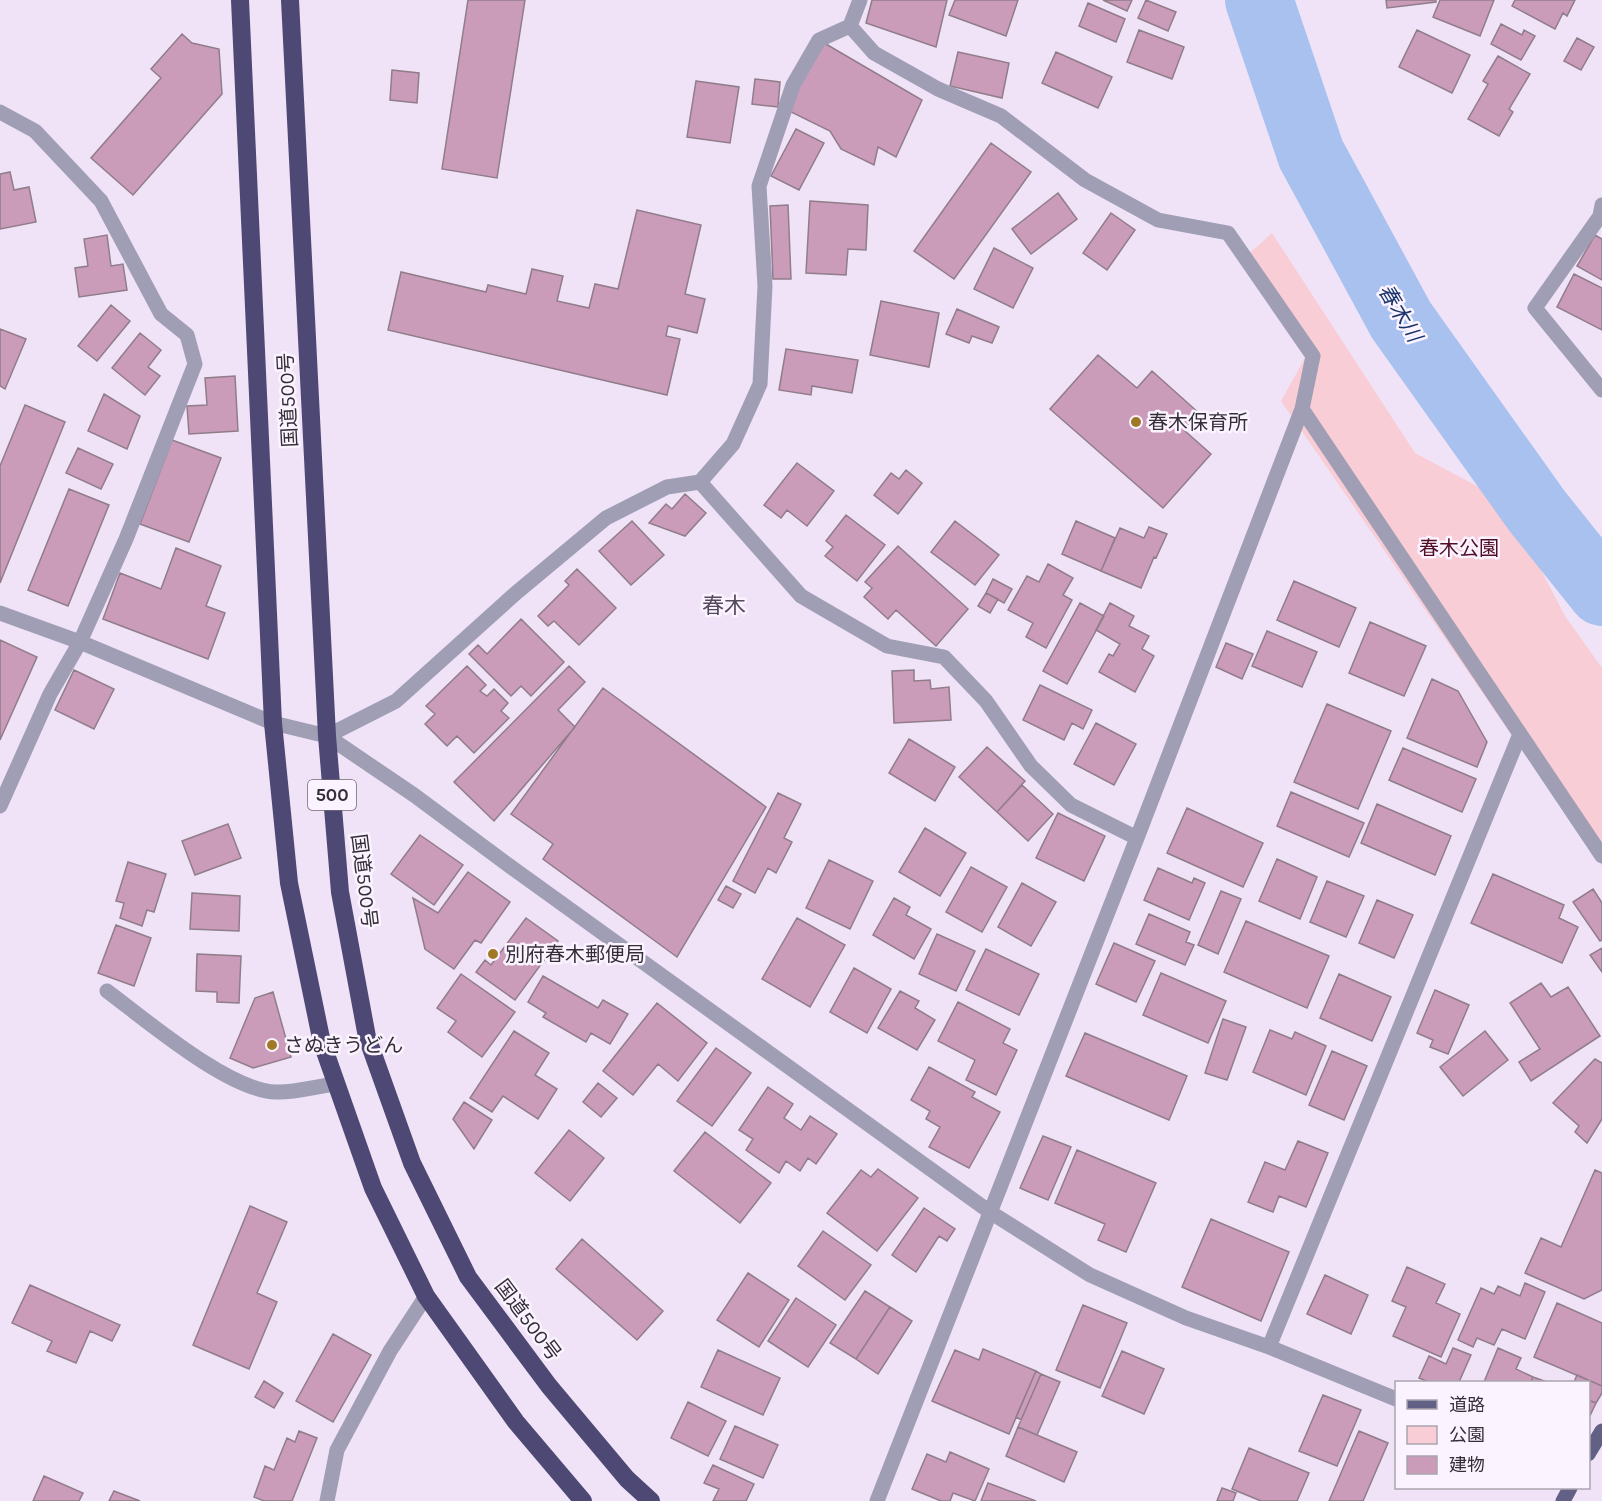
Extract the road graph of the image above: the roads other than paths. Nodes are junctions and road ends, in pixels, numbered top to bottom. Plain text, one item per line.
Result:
1 (240, 0) edge
2 (290, 0) edge
3 (860, 0) edge
4 (850, 26) junction
5 (0, 112) edge
6 (1602, 205) edge
7 (1602, 390) edge
8 (1302, 409) junction
9 (700, 482) junction
10 (0, 614) edge
11 (80, 642) junction
12 (273, 723) junction
13 (1520, 734) junction
14 (327, 736) junction
15 (0, 806) edge
16 (1137, 838) junction
17 (1602, 856) edge
18 (108, 991) dead end
19 (336, 1084) junction
20 (990, 1212) junction
21 (426, 1296) junction
22 (1269, 1347) junction
23 (1395, 1399) edge
24 (1602, 1431) edge
25 (1590, 1451) edge
26 (327, 1501) edge
27 (583, 1501) edge
28 (651, 1501) edge
29 (877, 1501) edge

1 - 12 highway, 国道500号 / 500
2 - 14 highway, 国道500号 / 500
3 - 4 street
4 - 8 street
4 - 9 street
5 - 11 street
6 - 7 street
8 - 13 street
8 - 16 street
9 - 14 street
9 - 16 street
10 - 11 street
11 - 12 street
11 - 15 street
12 - 14 street
12 - 19 highway, 国道500号 / 500
13 - 17 street
13 - 22 street
14 - 20 street
14 - 28 highway, 国道500号 / 500
16 - 20 street
18 - 19 street
19 - 21 highway, 国道500号 / 500
20 - 22 street
20 - 29 street
21 - 26 street
21 - 27 highway, 国道500号 / 500
22 - 23 street
24 - 25 main road

